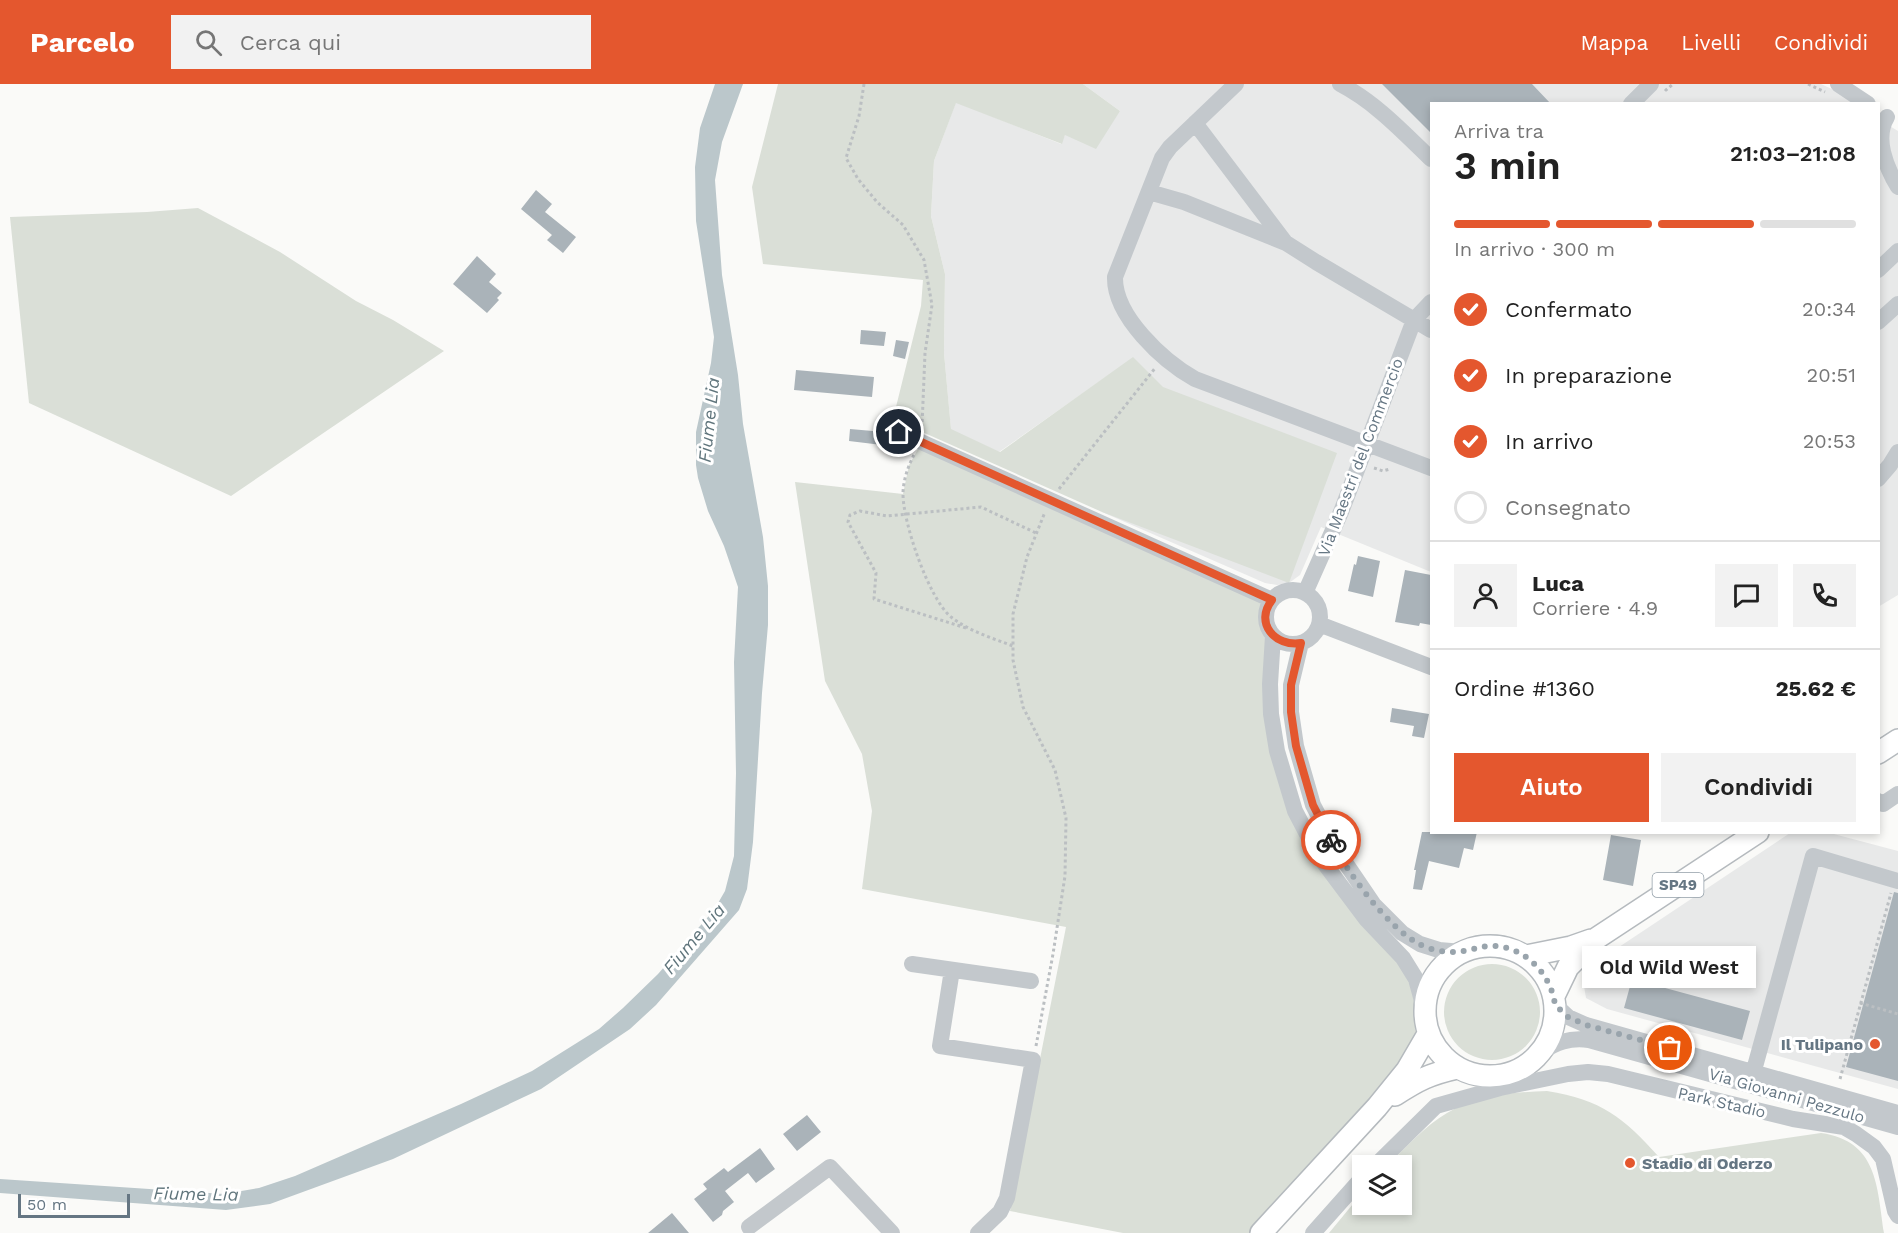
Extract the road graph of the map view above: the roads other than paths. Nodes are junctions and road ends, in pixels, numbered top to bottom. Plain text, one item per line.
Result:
1 (1236, 84) edge
2 (1340, 84) edge
3 (1651, 84) edge
4 (1838, 84) edge
5 (1633, 102) edge
6 (1865, 102) edge
7 (1888, 117) edge
8 (1196, 123) junction
9 (1430, 158) edge
10 (1898, 187) edge
11 (1149, 192) junction
12 (1286, 243) junction
13 (1898, 251) edge
14 (1880, 268) edge
15 (1430, 303) edge
16 (1897, 304) edge
17 (1414, 320) junction
18 (1880, 320) edge
19 (1430, 329) edge
20 (899, 432) dead end
21 (1367, 444) junction
22 (1898, 452) edge
23 (1430, 468) edge
24 (1880, 476) edge
25 (1305, 593) junction
26 (1272, 600) junction
27 (1319, 624) junction
28 (1273, 636) junction
29 (1301, 643) junction
30 (1430, 667) edge
31 (1898, 740) edge
32 (1880, 752) edge
33 (1898, 794) edge
34 (1880, 802) edge
35 (1755, 834) edge
36 (1894, 886) edge
37 (1597, 938) junction
38 (1462, 952) junction
39 (1526, 956) junction
40 (912, 963) dead end
41 (952, 970) junction
42 (1031, 981) dead end
43 (1554, 1001) junction
44 (1424, 1008) junction
45 (1428, 1034) junction
46 (1539, 1053) junction
47 (1457, 1068) junction
48 (1751, 1078) junction
49 (1377, 1107) junction
50 (1898, 1113) edge
51 (1898, 1127) edge
52 (1386, 1155) edge
53 (1352, 1190) edge
54 (1898, 1216) edge
55 (749, 1227) dead end
56 (892, 1233) edge
57 (978, 1233) edge
58 (1261, 1233) edge
59 (1313, 1233) edge

1 - 8 street
2 - 9 street
3 - 5 street
4 - 6 street
7 - 10 street
8 - 11 street
8 - 12 street
11 - 12 street
11 - 21 street
12 - 17 street
13 - 14 street
15 - 17 street
16 - 18 street
17 - 19 street
17 - 21 street, Via Maestri del Commercio
20 - 26 street
21 - 23 street
21 - 25 street, Via Maestri del Commercio
22 - 24 street
25 - 26 street
25 - 27 street
26 - 28 street
27 - 29 street
27 - 30 street
28 - 29 street
28 - 44 street
29 - 38 street
31 - 32 main road
33 - 34 street
35 - 37 main road, SP49
36 - 48 street
37 - 39 main road, SP49
37 - 43 main road, SP49
38 - 39 main road, SP49
38 - 44 main road, SP49
39 - 43 main road, SP49
40 - 41 street
41 - 42 street
41 - 57 street
43 - 46 main road, SP49
43 - 48 street, Via Giovanni Pezzulo
44 - 45 main road, SP49
45 - 47 main road, SP49
45 - 49 main road
46 - 47 main road, SP49
46 - 48 street, Via Giovanni Pezzulo
47 - 49 main road
48 - 50 street, Via Giovanni Pezzulo
48 - 51 street, Via Giovanni Pezzulo
49 - 58 main road
52 - 54 street, Park Stadio
53 - 59 street
55 - 56 street

